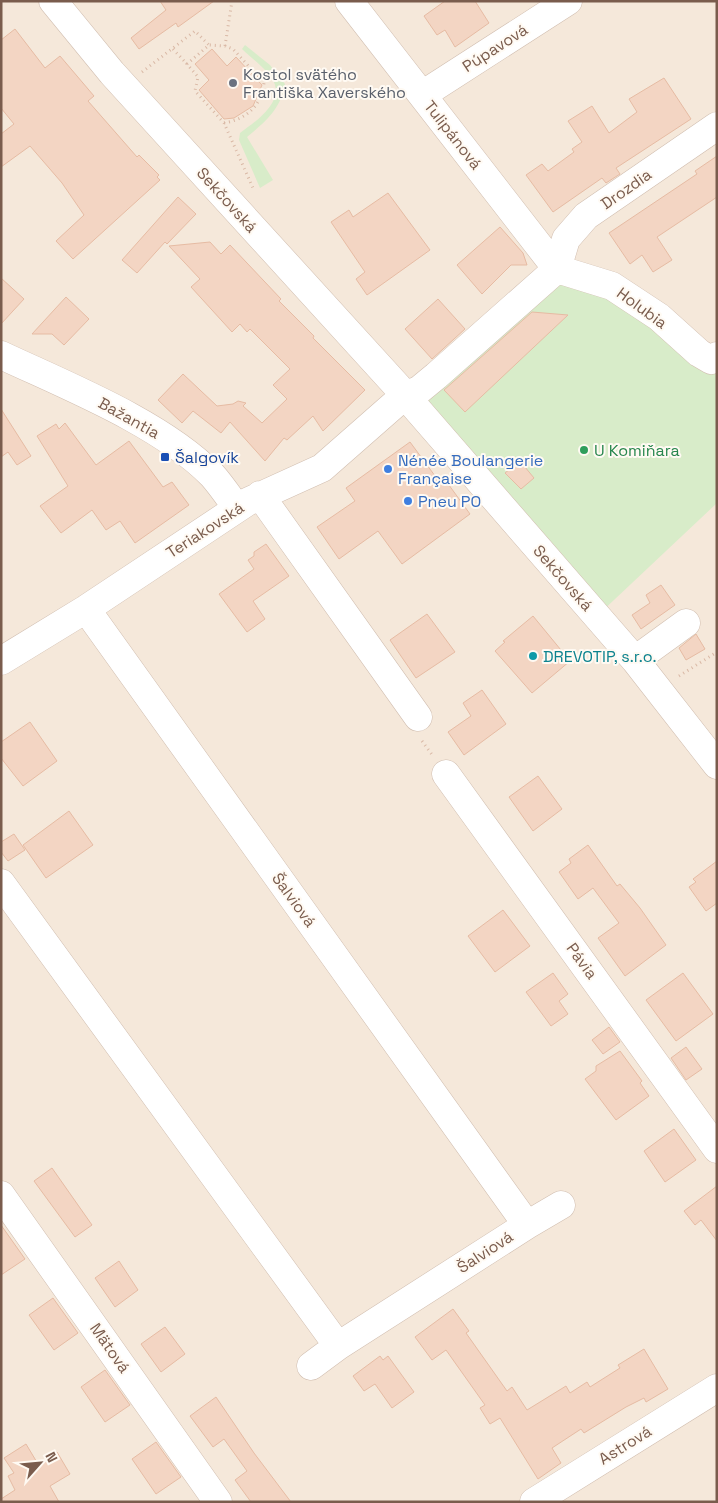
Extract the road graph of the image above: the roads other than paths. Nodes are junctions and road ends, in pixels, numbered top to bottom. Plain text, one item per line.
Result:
1 (52, 1) edge
2 (349, 1) edge
3 (568, 1) edge
4 (422, 95) junction
5 (717, 126) edge
6 (557, 269) junction
7 (1, 355) edge
8 (717, 356) edge
9 (404, 396) junction
10 (249, 502) junction
11 (86, 609) junction
12 (686, 623) dead end
13 (635, 660) junction
14 (1, 661) edge
15 (418, 717) dead end
16 (717, 765) edge
17 (446, 774) dead end
18 (1, 883) edge
19 (717, 1148) edge
20 (1, 1195) edge
21 (561, 1204) dead end
22 (527, 1225) junction
23 (338, 1346) junction
24 (311, 1366) dead end
25 (717, 1388) edge
26 (218, 1502) edge
27 (534, 1502) edge

1 - 9 street, Sekčovská
2 - 4 street, Tulipánová
3 - 4 street, Púpavová
4 - 6 street, Tulipánová
5 - 6 street, Drozdia
6 - 8 street, Holubia
6 - 9 street
7 - 10 street, Bažantia
9 - 10 street, Teriakovská
9 - 13 street, Sekčovská
10 - 11 street, Teriakovská
10 - 15 street, Bažantia
11 - 14 street, Teriakovská
11 - 22 street, Šalviová
12 - 13 street
13 - 16 street, Sekčovská
17 - 19 street, Pávia
18 - 23 street
20 - 26 street, Mätová
21 - 22 street
22 - 23 street, Šalviová
23 - 24 street, Šalviová
25 - 27 street, Astrová

